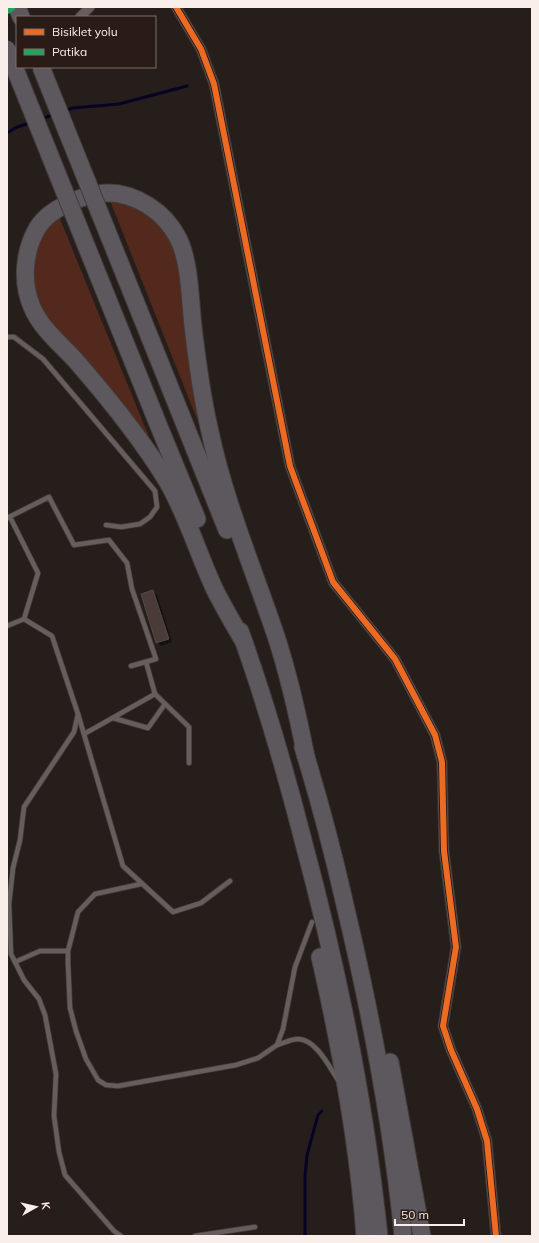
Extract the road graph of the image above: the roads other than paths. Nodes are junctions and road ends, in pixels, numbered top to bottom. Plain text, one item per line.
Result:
1 (90, 7) edge
2 (176, 7) edge
3 (81, 16) edge
4 (7, 49) edge
5 (16, 68) edge
6 (42, 68) edge
7 (7, 74) edge
8 (7, 337) edge
9 (9, 518) edge
10 (106, 525) dead end
11 (24, 619) junction
12 (7, 626) edge
13 (244, 642) junction
14 (146, 662) junction
15 (131, 666) dead end
16 (155, 694) junction
17 (165, 704) junction
18 (266, 710) junction
19 (78, 714) junction
20 (113, 718) junction
21 (84, 734) junction
22 (306, 757) junction
23 (190, 763) dead end
24 (230, 881) dead end
25 (141, 884) junction
26 (312, 922) junction
27 (352, 932) junction
28 (68, 951) junction
29 (15, 962) junction
30 (277, 1046) junction
31 (349, 1107) junction
32 (254, 1227) dead end
33 (121, 1236) edge
34 (195, 1236) edge
35 (365, 1236) edge
36 (379, 1236) edge
37 (403, 1236) edge
38 (422, 1236) edge
39 (496, 1236) edge

1 - 3 street
2 - 39 street
4 - 13 highway, bridge
5 - 7 street
6 - 22 highway, bridge
8 - 10 lane
9 - 11 lane
9 - 14 lane
11 - 12 lane
11 - 19 lane
13 - 18 highway
13 - 22 highway
14 - 15 lane
14 - 16 lane
16 - 17 lane
16 - 20 lane
17 - 20 lane
17 - 23 lane
18 - 26 highway
18 - 36 highway
19 - 21 lane
19 - 29 lane
20 - 21 lane
21 - 25 lane
22 - 27 highway
24 - 25 lane
25 - 28 lane
26 - 30 lane
26 - 31 highway
27 - 37 highway
27 - 38 highway
28 - 29 lane
28 - 30 lane
29 - 33 lane
30 - 31 lane
31 - 35 highway
32 - 34 lane

